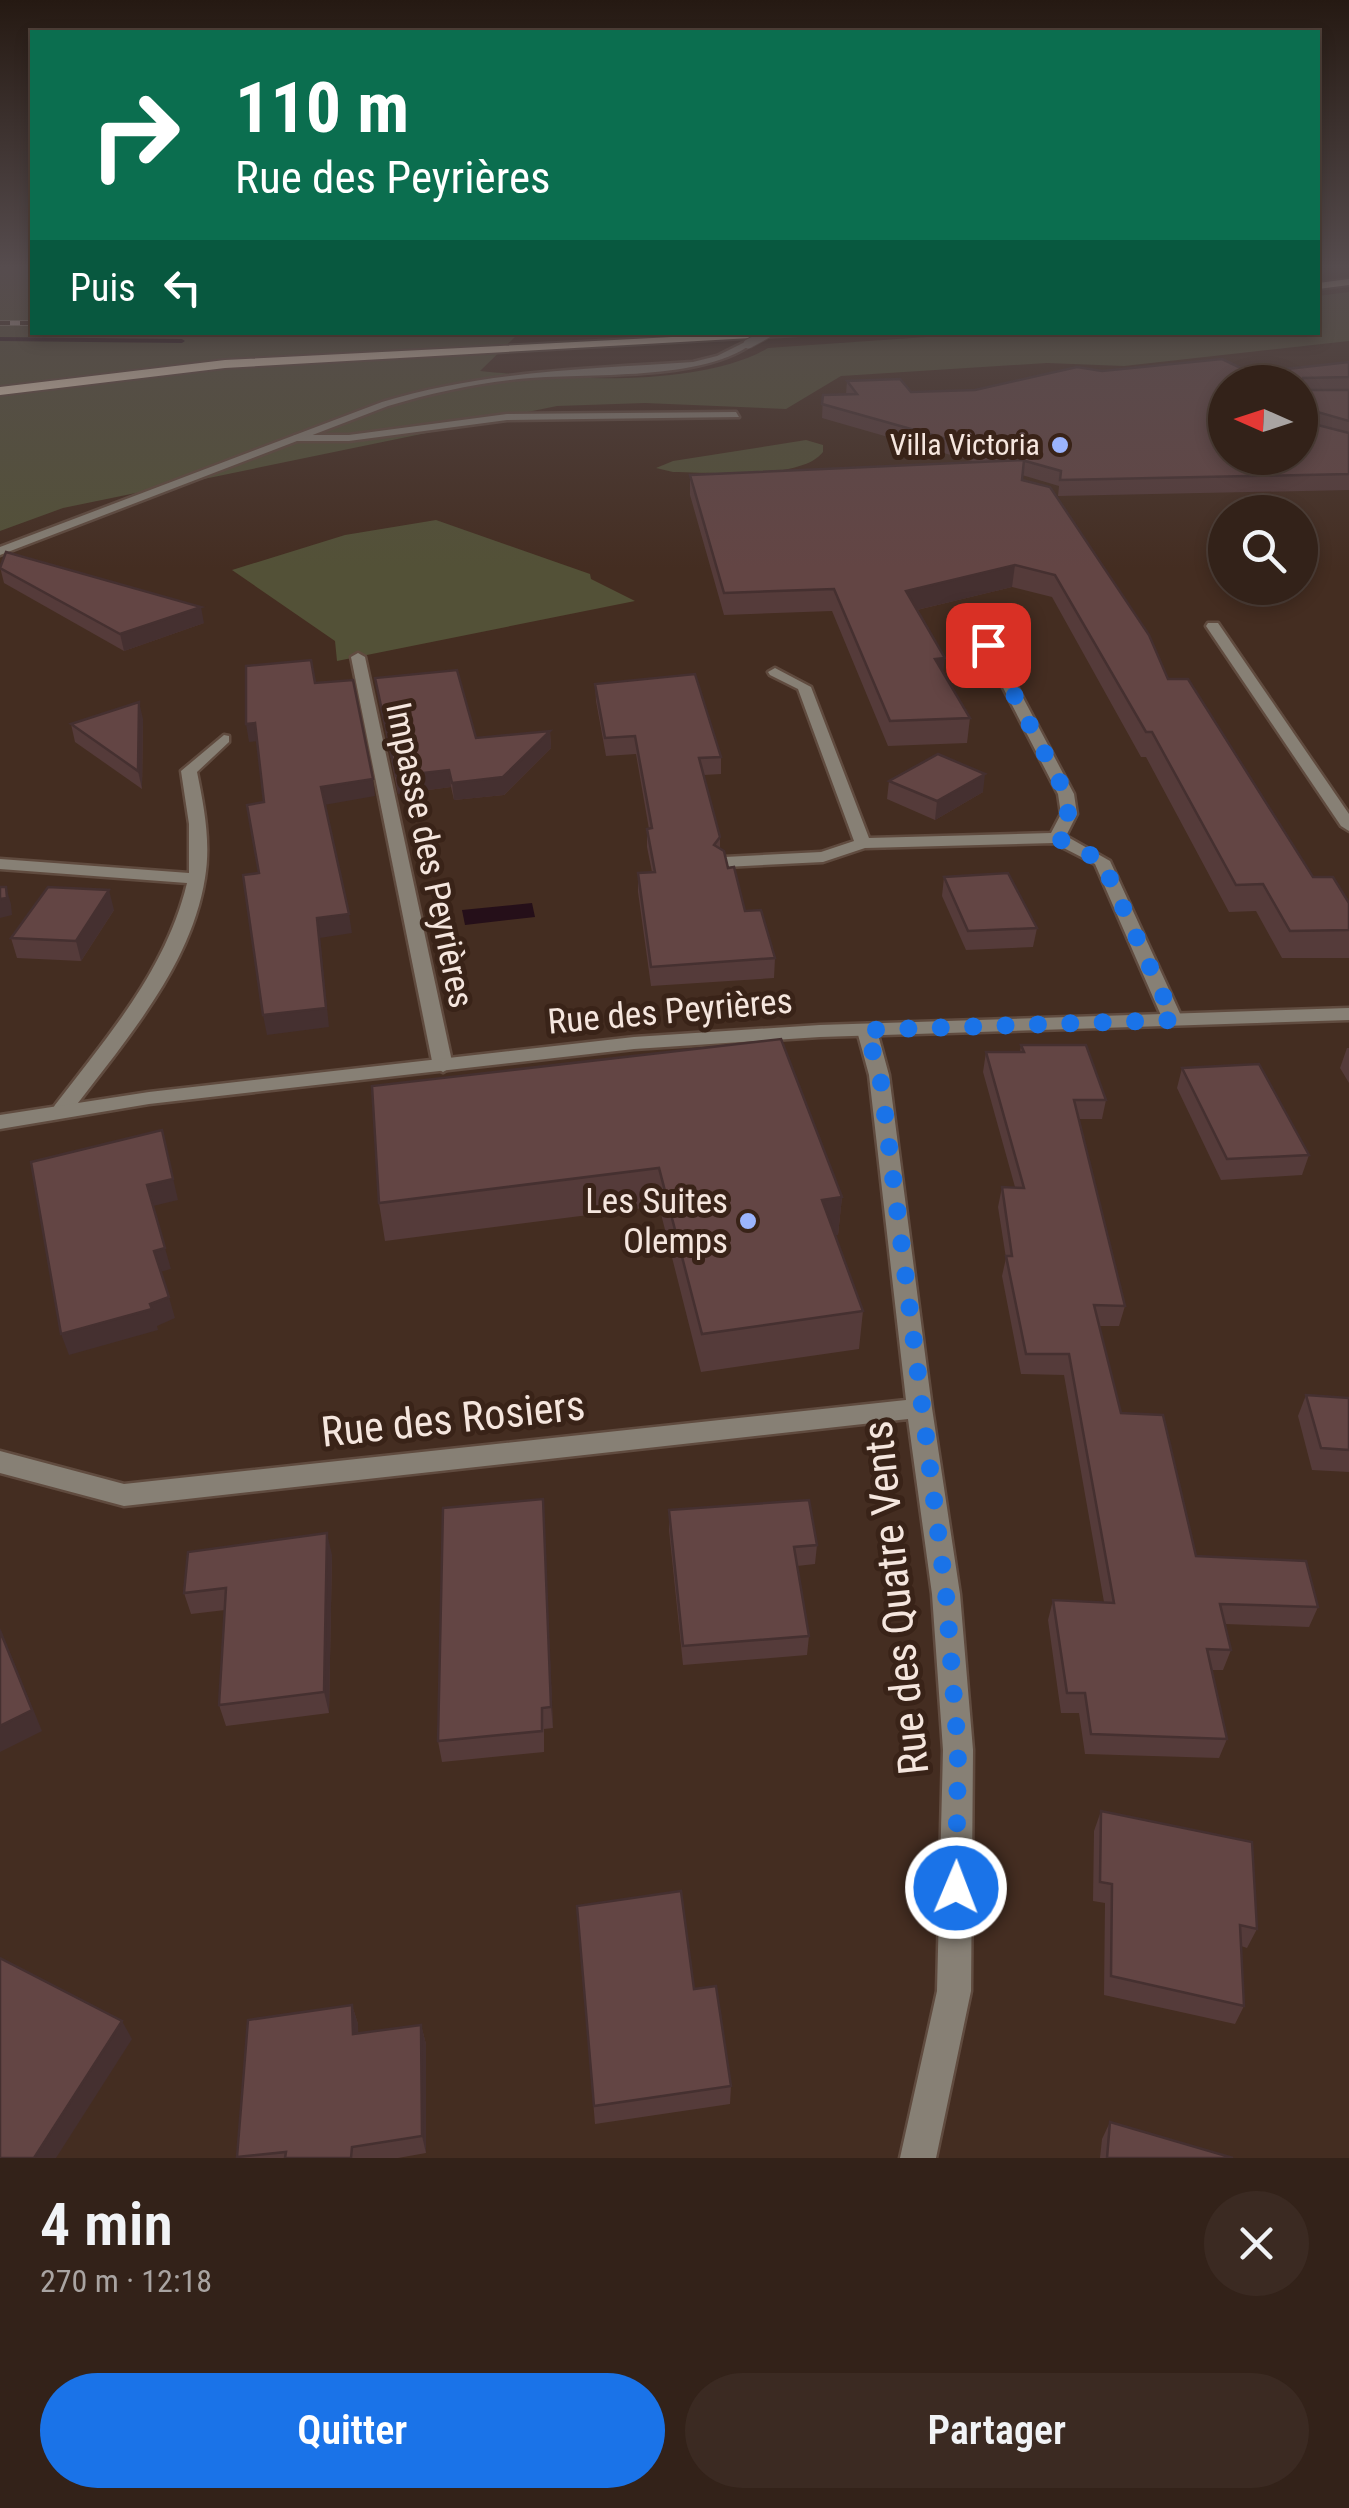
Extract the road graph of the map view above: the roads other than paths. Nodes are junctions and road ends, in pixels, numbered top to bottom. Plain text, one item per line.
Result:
1 (174, 366) edge
2 (215, 366) edge
3 (681, 366) edge
4 (0, 387) edge
5 (736, 415) dead end
6 (295, 438) junction
7 (0, 551) edge
8 (1213, 626) dead end
9 (988, 645) dead end
10 (358, 657) dead end
11 (775, 672) dead end
12 (224, 740) dead end
13 (1349, 826) edge
14 (1057, 838) junction
15 (863, 843) junction
16 (725, 862) edge
17 (0, 864) edge
18 (196, 879) junction
19 (1349, 1014) edge
20 (1174, 1020) junction
21 (866, 1030) junction
22 (443, 1066) junction
23 (62, 1110) junction
24 (0, 1122) edge
25 (919, 1408) junction
26 (0, 1462) edge
27 (918, 2158) edge

1 - 4 highway
2 - 4 highway
3 - 6 street, bridge
5 - 6 street
6 - 7 street
8 - 13 street
9 - 14 street
10 - 22 street, Impasse des Peyrières
11 - 15 street
12 - 18 street
14 - 15 street
14 - 20 street
15 - 16 street
17 - 18 street
18 - 23 street
19 - 20 street, Rue des Peyrières
20 - 21 street, Rue des Peyrières
21 - 22 street, Rue des Peyrières
21 - 25 street, Rue des Quatre Vents
22 - 23 street, Rue des Peyrières
23 - 24 street, Rue des Peyrières
25 - 26 street, Rue des Rosiers
25 - 27 street, Rue des Quatre Vents

